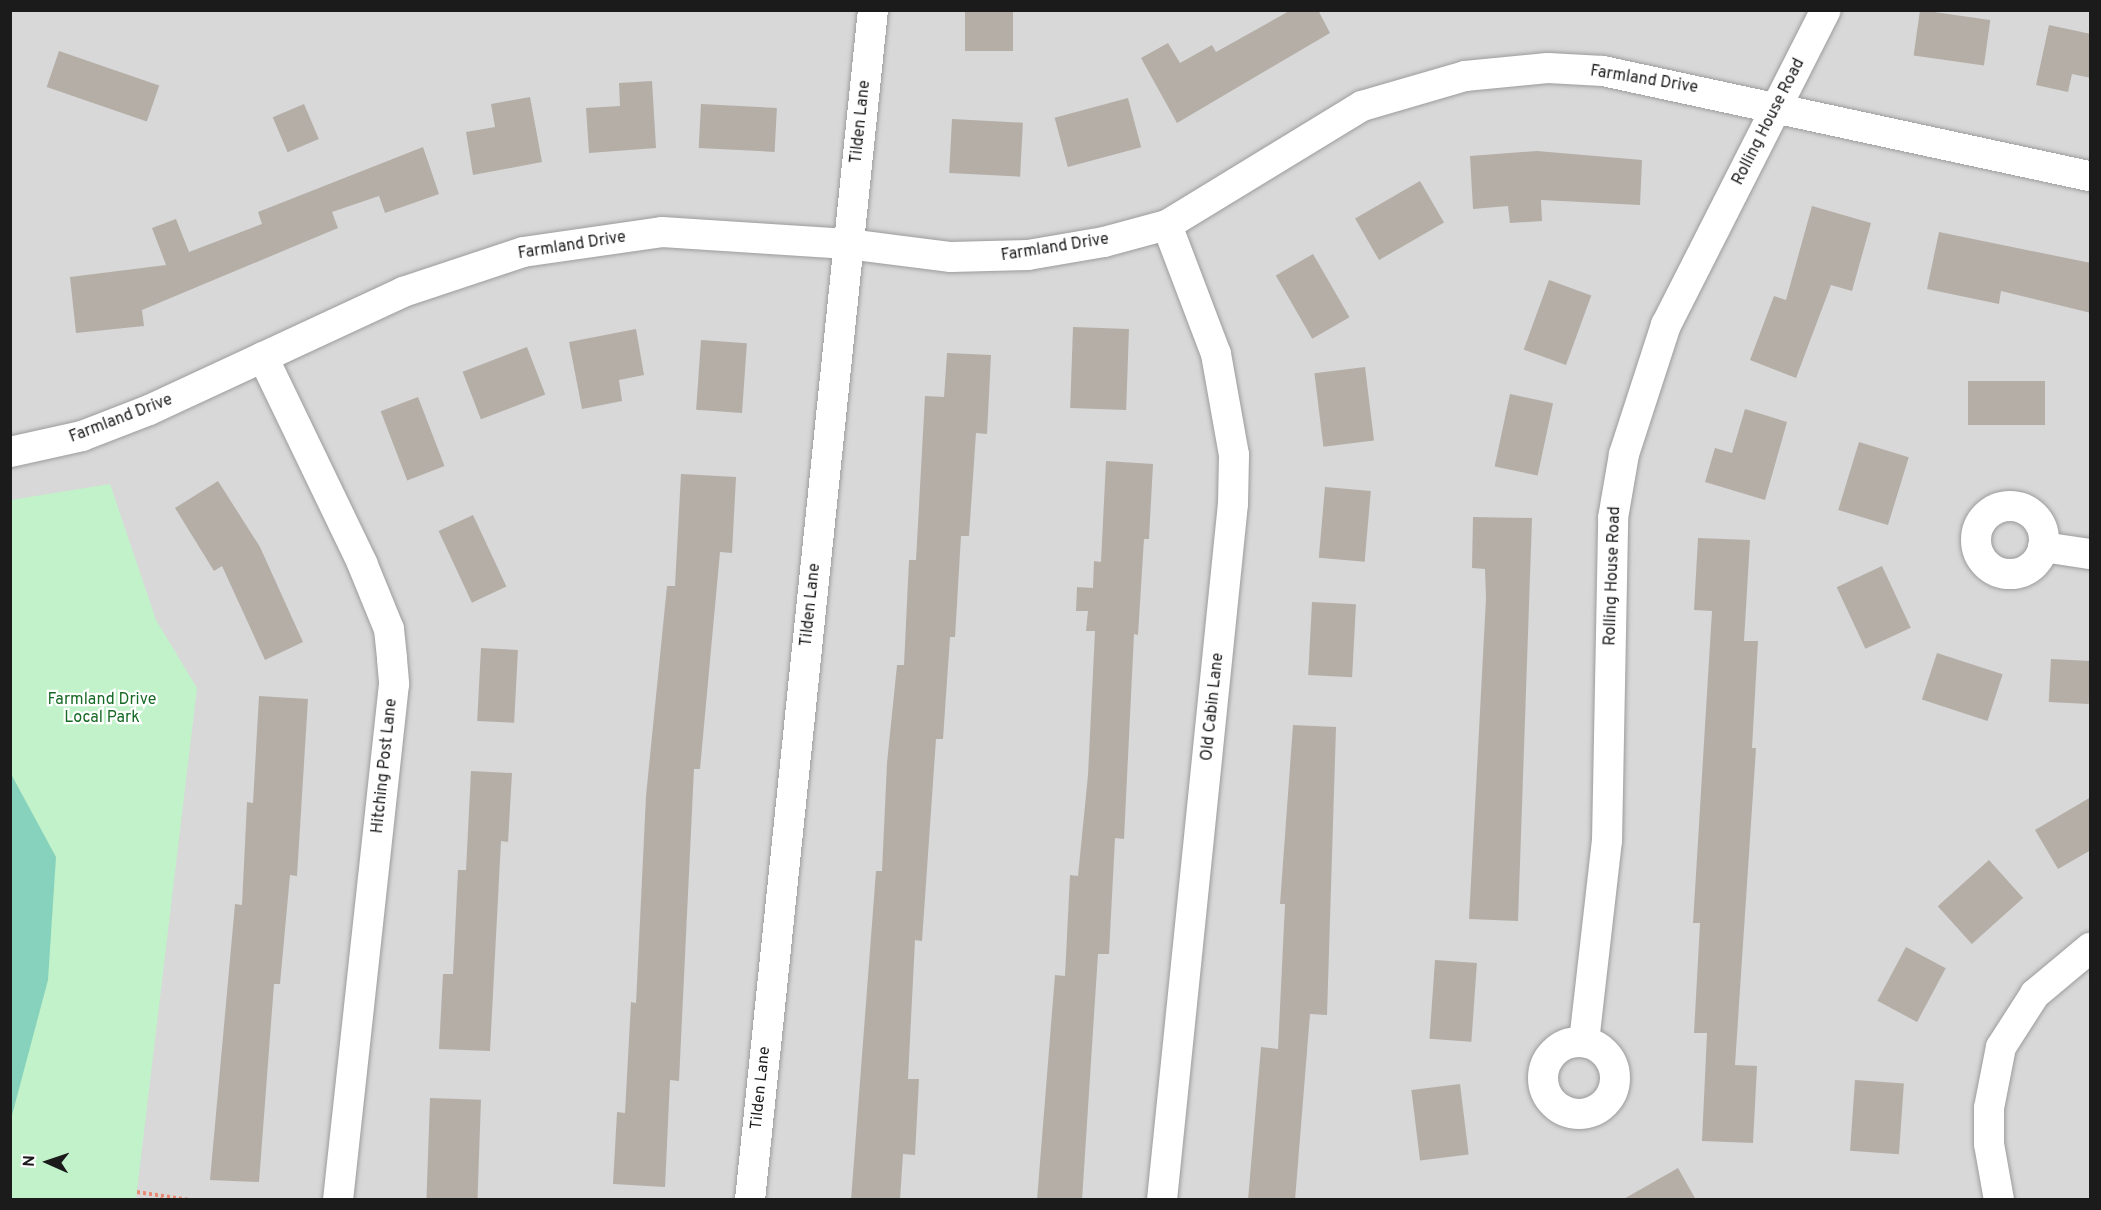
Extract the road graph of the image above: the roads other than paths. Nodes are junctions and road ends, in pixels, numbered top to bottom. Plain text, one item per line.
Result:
1 (873, 10) edge
2 (1826, 10) edge
3 (1776, 106) junction
4 (2091, 176) edge
5 (1167, 225) junction
6 (848, 244) junction
7 (263, 357) junction
8 (10, 452) edge
9 (2043, 547) dead end
10 (2091, 554) edge
11 (2091, 948) edge
12 (1584, 1042) dead end
13 (338, 1200) edge
14 (750, 1200) edge
15 (1162, 1200) edge
16 (1999, 1200) edge

1 - 6 street, Tilden Lane
2 - 3 street, Rolling House Road
3 - 4 street, Farmland Drive
3 - 5 street, Farmland Drive
3 - 12 street, Rolling House Road
5 - 6 street, Farmland Drive
5 - 15 street, Old Cabin Lane
6 - 7 street, Farmland Drive
6 - 14 street, Tilden Lane
7 - 8 street, Farmland Drive
7 - 13 street, Hitching Post Lane
9 - 10 street
11 - 16 street

